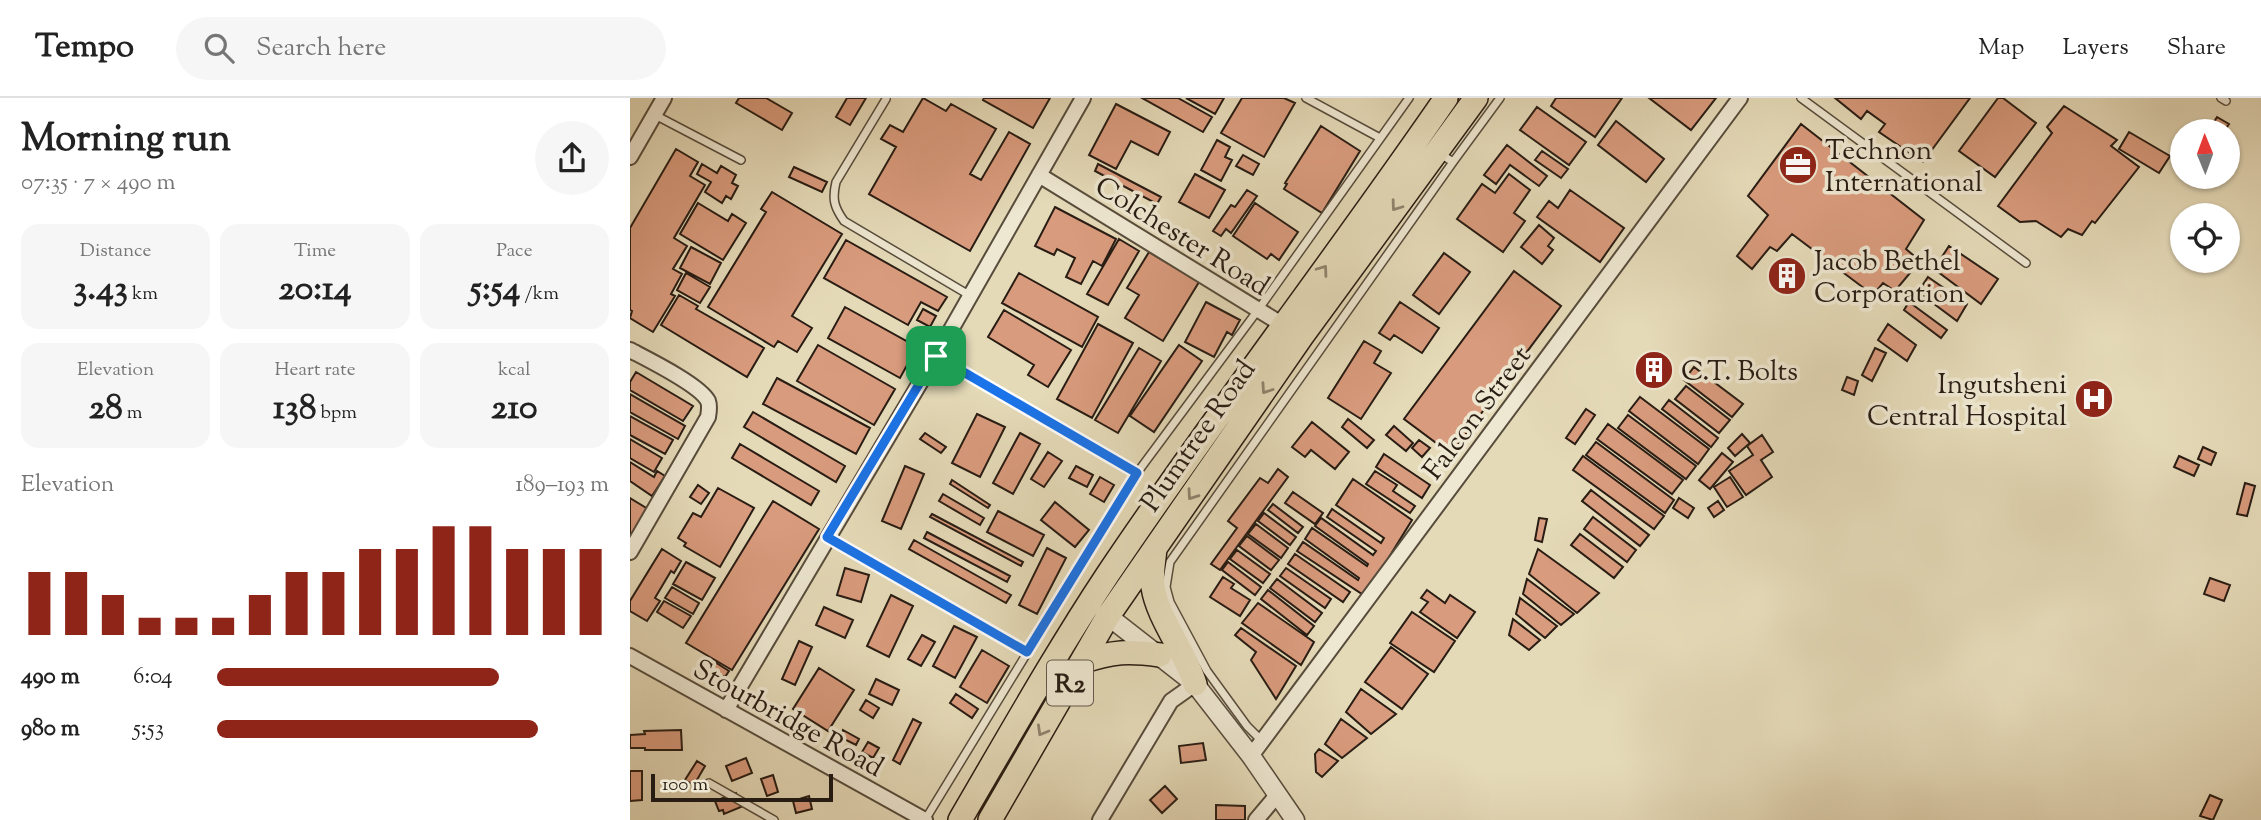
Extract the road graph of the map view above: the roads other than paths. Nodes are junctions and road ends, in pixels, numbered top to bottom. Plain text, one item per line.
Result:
1 (664, 98) edge
2 (1083, 98) edge
3 (1306, 98) edge
4 (1409, 98) edge
5 (1446, 98) edge
6 (1476, 98) edge
7 (1500, 98) edge
8 (1740, 98) edge
9 (1801, 98) edge
10 (886, 99) edge
11 (655, 115) junction
12 (1380, 138) junction
13 (630, 157) edge
14 (1445, 157) junction
15 (741, 160) dead end
16 (1039, 175) junction
17 (2026, 263) dead end
18 (969, 295) junction
19 (1258, 310) junction
20 (1292, 331) junction
21 (630, 350) edge
22 (936, 356) junction
23 (1137, 473) junction
24 (827, 537) junction
25 (1155, 548) junction
26 (630, 552) edge
27 (1109, 573) junction
28 (1108, 615) junction
29 (1064, 642) junction
30 (1027, 652) junction
31 (1160, 654) junction
32 (630, 656) edge
33 (1082, 662) junction
34 (1195, 684) junction
35 (726, 710) junction
36 (1257, 749) junction
37 (709, 783) dead end
38 (1278, 794) junction
39 (775, 820) edge
40 (925, 820) edge
41 (960, 820) edge
42 (990, 820) edge
43 (1101, 820) edge
44 (1256, 820) edge
45 (1295, 820) edge

1 - 11 street
2 - 16 street
3 - 12 lane
4 - 12 lane
20 -> 5 highway, Plumtree Road / R2
6 - 14 highway, Plumtree Road / R2
7 - 14 lane
8 - 36 street, Falcon Street
9 - 17 lane
10 - 18 lane
11 - 13 street
11 - 15 lane
12 - 19 lane
14 -> 20 highway, Plumtree Road / R2
14 - 36 lane
16 - 18 street
16 - 19 street, Colchester Road
18 - 22 street
19 - 20 street, Colchester Road
19 - 23 lane
20 -> 25 highway, Plumtree Road / R2
20 - 27 highway, Plumtree Road / R2
21 - 26 street
22 - 23 lane
22 - 24 street
23 - 30 lane
24 - 30 lane
24 - 35 street
25 - 28 highway, Plumtree Road / R2
25 - 34 highway
27 - 28 highway
27 - 29 highway, Plumtree Road / R2
28 - 29 highway
28 - 31 street
28 - 33 highway, Plumtree Road / R2
29 - 41 highway, Plumtree Road / R2
30 - 40 lane
31 - 33 highway
31 - 34 street
32 - 35 street, Stourbridge Road
33 -> 42 highway, Plumtree Road / R2
34 - 36 street
34 - 43 street
35 - 40 street, Stourbridge Road
36 - 38 street
37 - 39 lane
38 - 44 street
38 - 45 street

